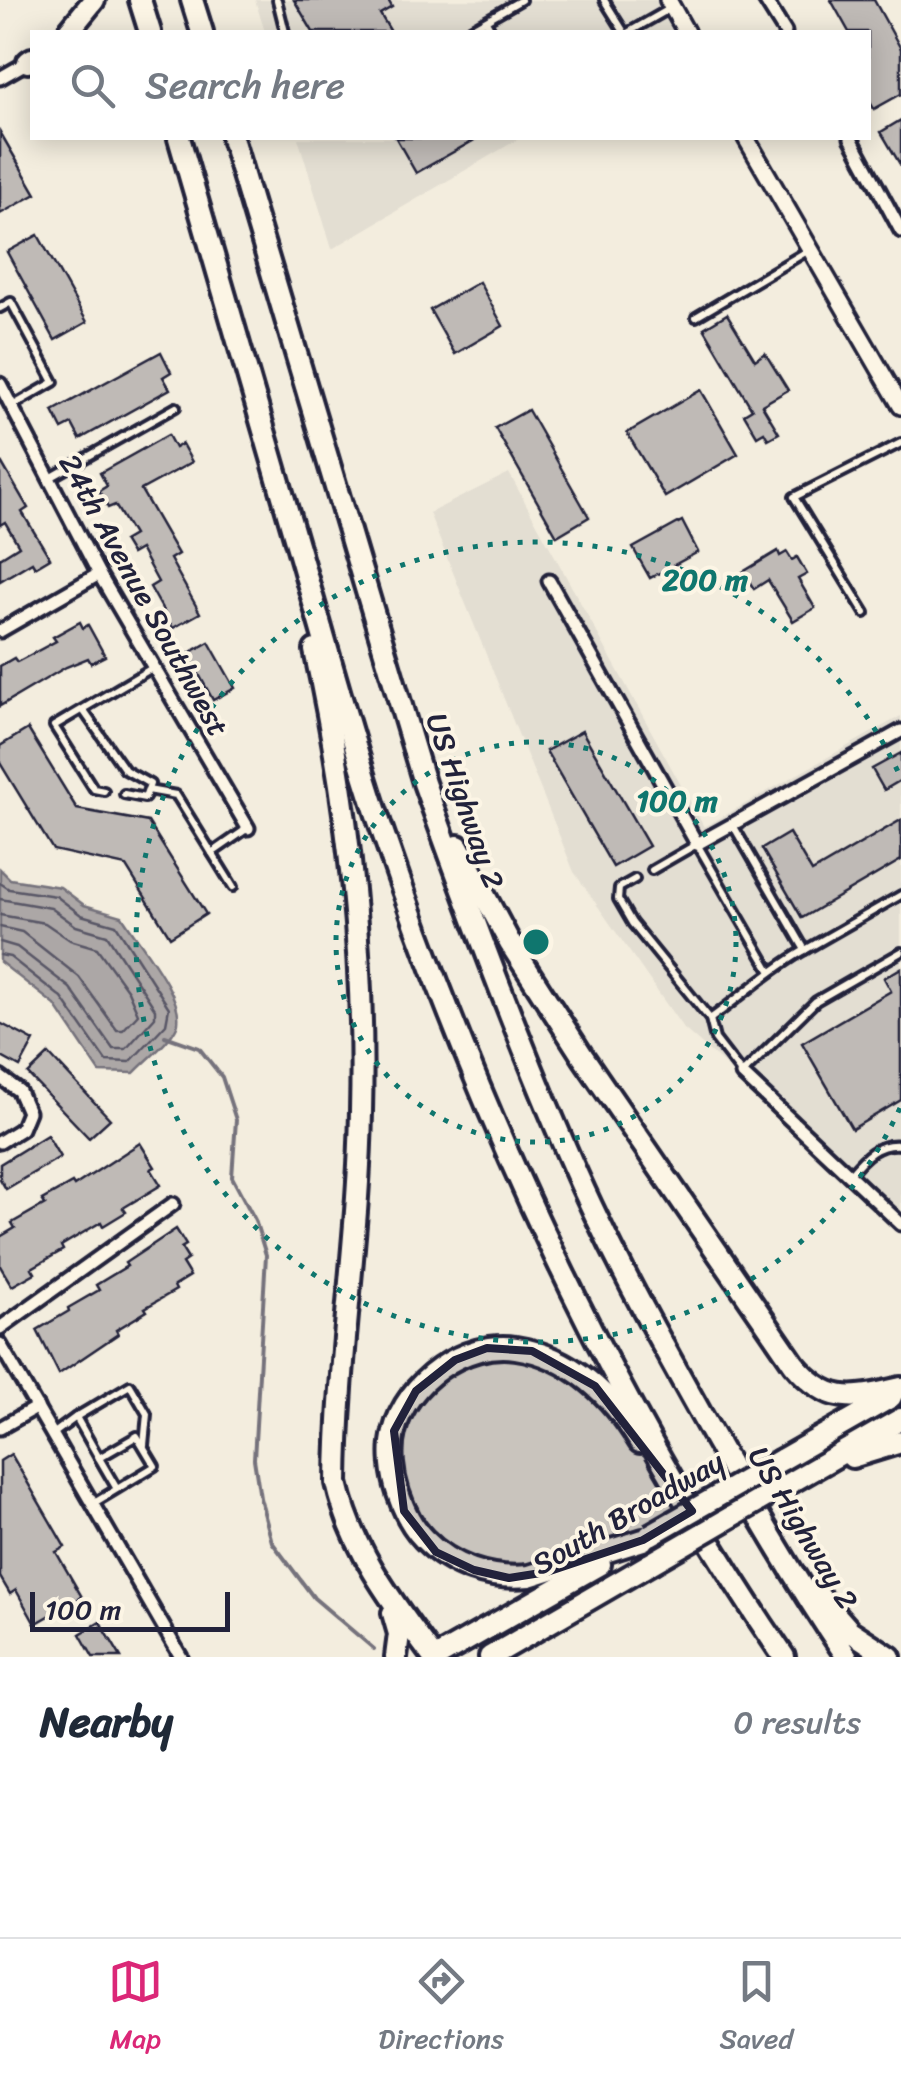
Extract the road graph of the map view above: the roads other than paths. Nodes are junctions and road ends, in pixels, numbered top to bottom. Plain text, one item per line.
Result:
1 (94, 0) edge
2 (140, 0) edge
3 (192, 0) edge
4 (276, 0) edge
5 (522, 0) edge
6 (604, 0) edge
7 (765, 0) edge
8 (670, 4) edge
9 (486, 21) junction
10 (70, 30) edge
11 (149, 30) edge
12 (201, 30) edge
13 (285, 30) edge
14 (469, 30) edge
15 (491, 30) edge
16 (625, 30) edge
17 (629, 30) edge
18 (685, 30) edge
19 (784, 30) edge
20 (30, 62) edge
21 (0, 78) edge
22 (167, 140) edge
23 (180, 140) edge
24 (233, 140) edge
25 (747, 140) edge
26 (852, 140) edge
27 (901, 231) edge
28 (207, 234) junction
29 (810, 250) junction
30 (0, 308) edge
31 (696, 317) dead end
32 (0, 384) edge
33 (12, 406) junction
34 (901, 406) edge
35 (176, 407) dead end
36 (901, 443) edge
37 (50, 478) junction
38 (297, 545) junction
39 (99, 574) junction
40 (549, 581) dead end
41 (865, 613) dead end
42 (0, 631) edge
43 (154, 668) junction
44 (83, 710) junction
45 (901, 731) edge
46 (410, 736) junction
47 (148, 790) junction
48 (104, 791) dead end
49 (124, 794) dead end
50 (732, 824) junction
51 (248, 828) joint
52 (697, 844) junction
53 (212, 853) junction
54 (652, 870) dead end
55 (635, 880) dead end
56 (233, 887) dead end
57 (901, 895) edge
58 (804, 950) junction
59 (901, 952) edge
60 (771, 972) junction
61 (710, 1019) junction
62 (742, 1074) junction
63 (0, 1077) edge
64 (0, 1142) edge
65 (901, 1144) edge
66 (850, 1174) junction
67 (173, 1204) dead end
68 (901, 1224) edge
69 (0, 1328) edge
70 (0, 1344) edge
71 (901, 1390) edge
72 (37, 1406) junction
73 (76, 1416) junction
74 (901, 1419) edge
75 (0, 1428) edge
76 (53, 1434) junction
77 (901, 1442) edge
78 (144, 1446) junction
79 (99, 1458) junction
80 (812, 1470) junction
81 (117, 1489) junction
82 (682, 1494) junction
83 (93, 1504) junction
84 (768, 1536) junction
85 (646, 1538) junction
86 (388, 1596) junction
87 (491, 1656) edge
88 (181, 1657) edge
89 (396, 1657) edge
90 (435, 1657) edge
91 (784, 1657) edge
92 (846, 1657) edge
93 (890, 1657) edge

1 - 10 highway
2 - 11 highway
3 - 12 highway
4 - 13 lane
5 - 9 lane
6 - 16 lane
7 - 19 street
8 - 17 lane
8 - 18 street
9 - 14 lane
9 - 15 lane
20 - 21 street
22 - 28 highway
23 - 28 highway
24 - 46 highway, US Highway 2
25 - 29 street
26 - 27 street
28 - 38 highway
29 - 31 lane
29 - 34 street
30 - 33 lane
32 - 33 street, 24th Avenue Southwest
33 - 37 street, 24th Avenue Southwest
35 - 37 lane
36 - 41 lane
37 - 39 street, 24th Avenue Southwest
38 - 82 highway
38 - 86 highway
39 - 42 street
39 - 43 street, 24th Avenue Southwest
40 - 52 street
43 - 44 lane
43 - 51 street, 24th Avenue Southwest
44 - 47 lane
44 - 48 lane
45 - 50 street
46 - 71 highway
46 - 84 highway, US Highway 2
47 - 49 lane
47 - 53 lane
50 - 52 street
50 - 58 lane
51 - 53 lane
52 - 54 lane
52 - 60 lane
53 - 56 lane
55 - 61 lane
57 - 58 lane
58 - 60 lane
59 - 62 lane
60 - 61 lane
61 - 62 lane
62 - 66 street
63 - 64 street
65 - 66 lane
66 - 68 street
67 - 69 street
70 - 72 street
71 - 85 highway, South Broadway, bridge
72 - 75 street
72 - 76 street
73 - 76 lane
73 - 78 lane
73 - 79 lane
74 - 80 highway, South Broadway
76 - 83 street
77 - 80 highway
78 - 79 lane
78 - 81 lane
79 - 81 lane
80 - 87 highway, South Broadway, bridge
81 - 83 lane
82 - 85 highway
82 - 91 highway
83 - 88 street
84 - 92 highway, US Highway 2
84 - 93 highway
85 - 90 highway, South Broadway
86 - 89 highway
86 - 90 highway

